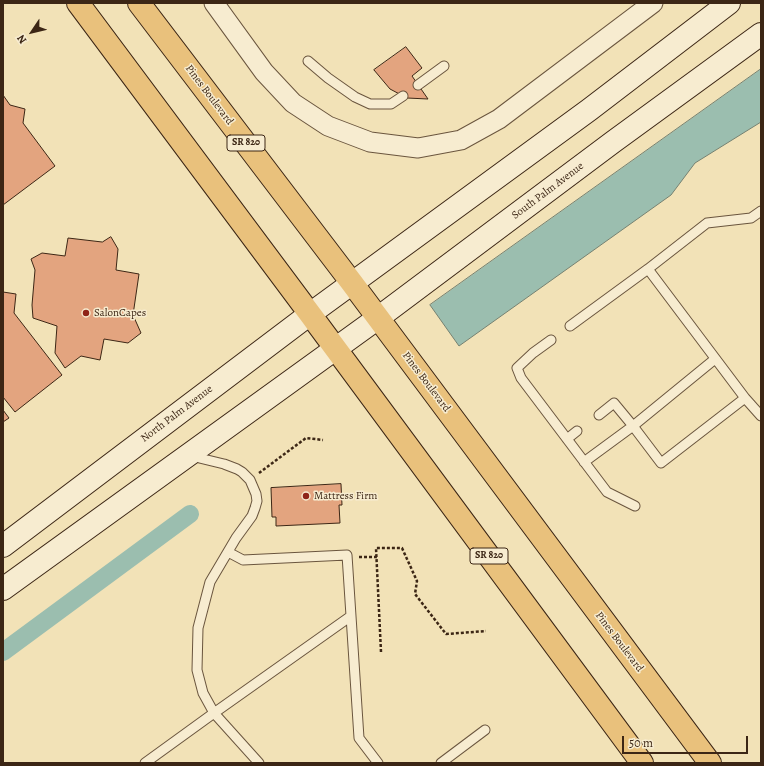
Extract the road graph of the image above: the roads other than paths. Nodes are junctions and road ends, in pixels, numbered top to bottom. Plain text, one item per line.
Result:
1 (78, 3) edge
2 (123, 3) edge
3 (139, 3) edge
4 (214, 3) edge
5 (653, 3) edge
6 (729, 3) edge
7 (761, 34) edge
8 (169, 42) junction
9 (308, 61) dead end
10 (444, 66) dead end
11 (418, 85) dead end
12 (403, 96) dead end
13 (761, 211) edge
14 (648, 269) junction
15 (352, 283) junction
16 (310, 314) junction
17 (378, 318) junction
18 (570, 326) dead end
19 (551, 340) dead end
20 (336, 349) junction
21 (715, 359) junction
22 (745, 398) junction
23 (599, 415) dead end
24 (761, 416) edge
25 (633, 426) junction
26 (577, 431) dead end
27 (567, 439) junction
28 (189, 455) junction
29 (584, 462) junction
30 (635, 506) dead end
31 (3, 546) edge
32 (228, 552) junction
33 (3, 589) edge
34 (351, 616) junction
35 (214, 713) junction
36 (485, 730) dead end
37 (145, 763) edge
38 (259, 763) edge
39 (378, 763) edge
40 (441, 763) edge
41 (642, 763) edge
42 (710, 763) edge

1 - 16 highway, SR 820
2 - 8 highway
3 - 8 highway, Pines Boulevard / SR 820
4 - 5 street
6 - 15 main road
7 - 17 main road, South Palm Avenue
8 - 15 highway, Pines Boulevard / SR 820
9 - 12 lane
10 - 11 lane
13 - 14 lane
14 - 18 lane
14 - 21 lane
15 - 16 main road, North Palm Avenue
15 - 17 highway, Pines Boulevard / SR 820
16 - 20 highway, SR 820
16 - 31 main road, North Palm Avenue
17 - 20 main road, South Palm Avenue
17 - 42 highway, Pines Boulevard / SR 820
19 - 27 lane
20 - 28 main road
20 - 41 highway, SR 820
21 - 22 lane
21 - 25 lane
22 - 24 lane
22 - 25 lane
23 - 25 lane
25 - 29 lane
26 - 27 lane
27 - 29 lane
28 - 32 lane
28 - 33 main road
29 - 30 lane
32 - 34 lane
32 - 35 lane
34 - 35 lane
34 - 39 lane
35 - 37 lane
35 - 38 lane
36 - 40 lane

